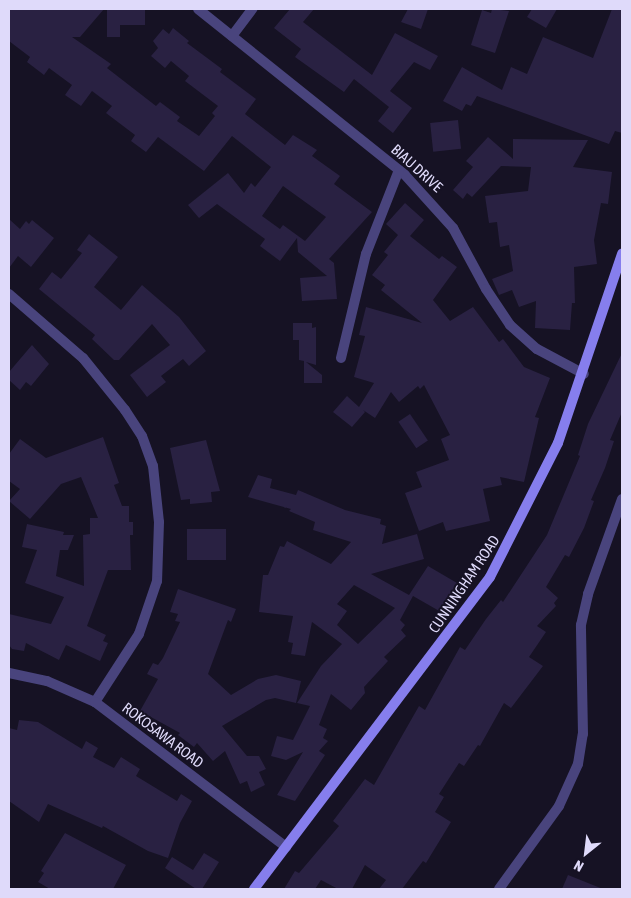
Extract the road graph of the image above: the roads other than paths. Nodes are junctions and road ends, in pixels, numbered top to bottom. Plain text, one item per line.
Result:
1 (198, 9) edge
2 (252, 9) edge
3 (232, 36) junction
4 (399, 170) junction
5 (622, 254) edge
6 (9, 294) edge
7 (341, 358) dead end
8 (584, 374) junction
9 (622, 499) edge
10 (9, 673) edge
11 (95, 702) junction
12 (286, 847) junction
13 (254, 889) edge
14 (499, 889) edge

1 - 3 street, BIAU DRIVE
2 - 3 street
3 - 4 street, BIAU DRIVE
4 - 7 street
4 - 8 street, BIAU DRIVE
5 - 8 main road, CUNNINGHAM ROAD
6 - 11 street
8 - 12 main road, CUNNINGHAM ROAD
9 - 14 street
10 - 11 street, ROKOSAWA ROAD
11 - 12 street, ROKOSAWA ROAD
12 - 13 main road, CUNNINGHAM ROAD

